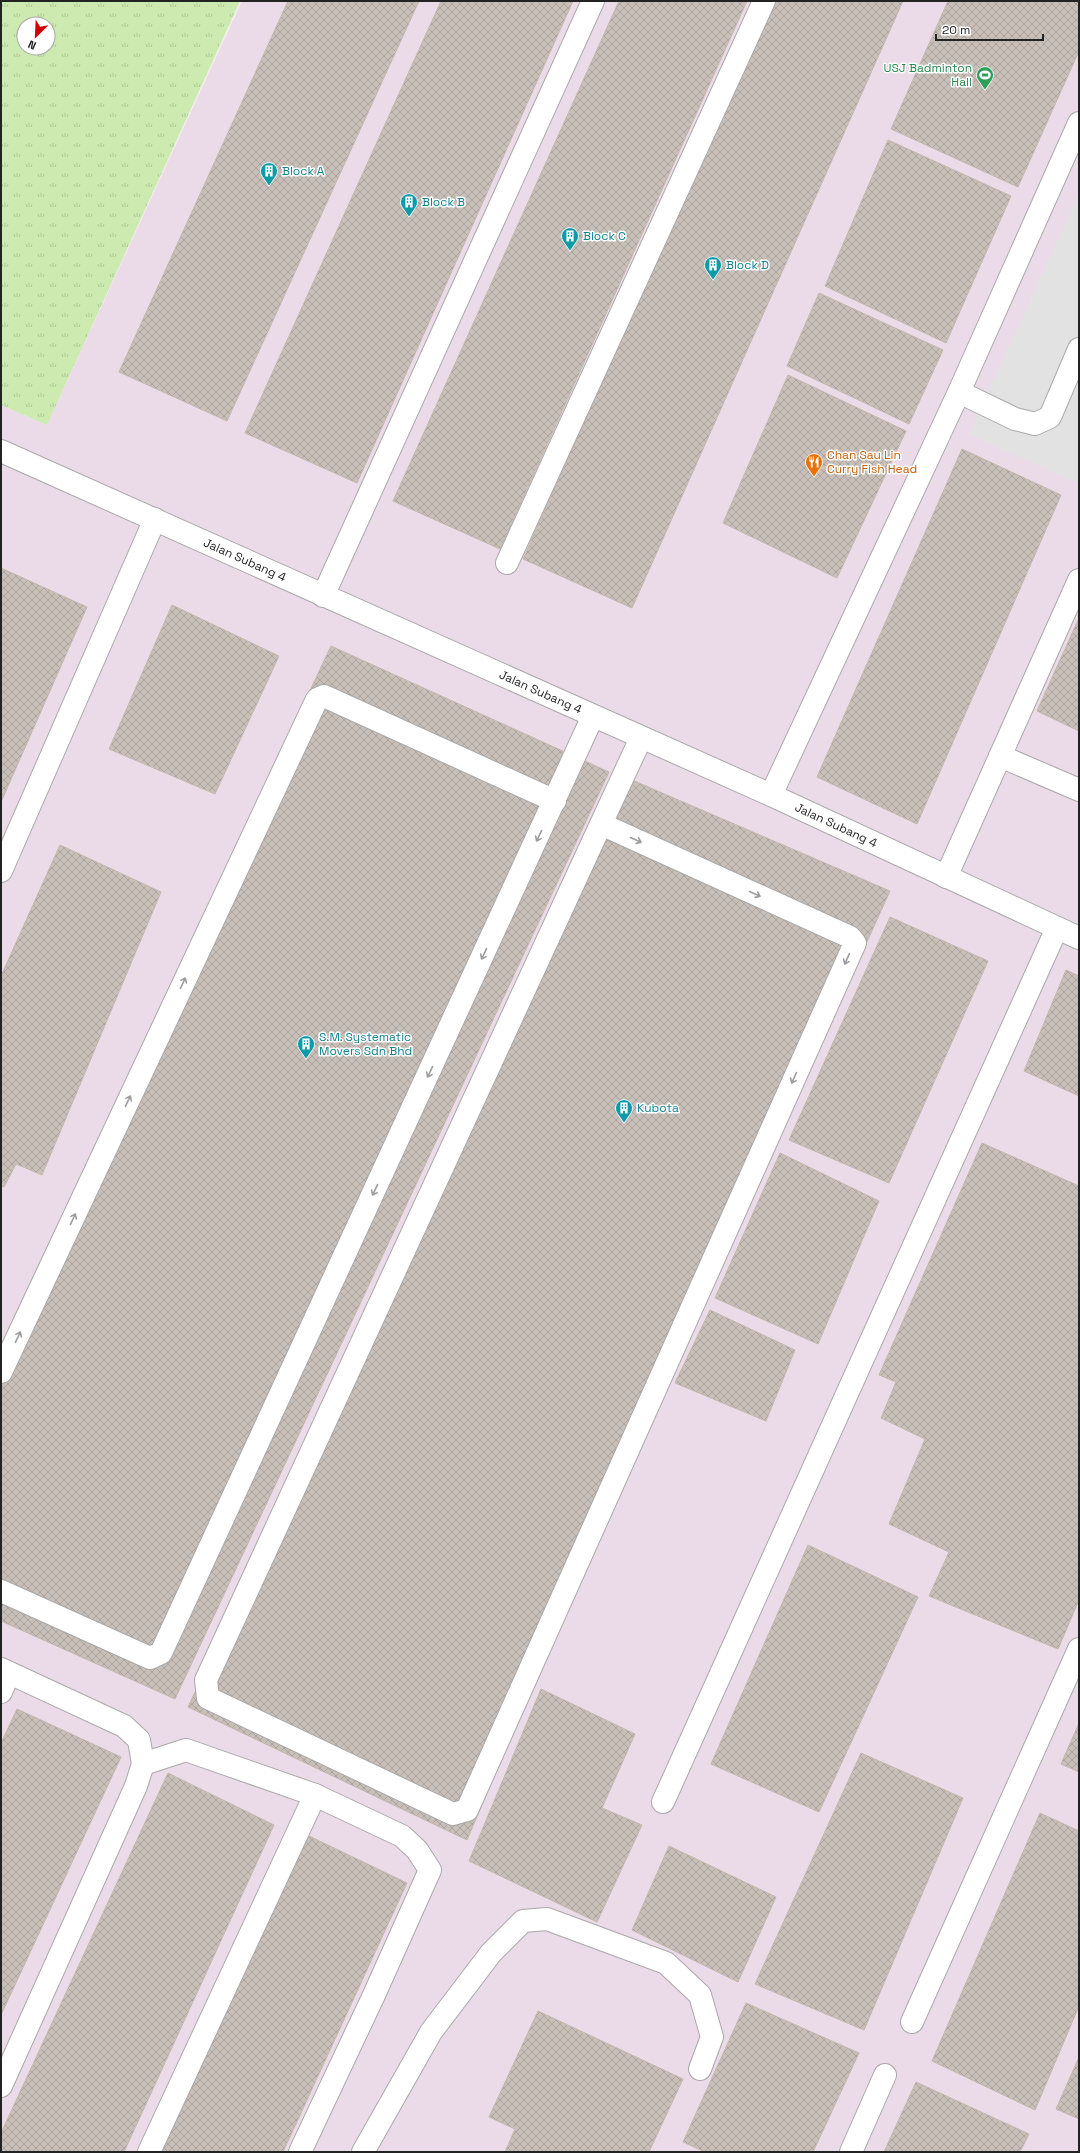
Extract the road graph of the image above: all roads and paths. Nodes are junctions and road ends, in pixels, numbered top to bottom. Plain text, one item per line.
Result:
1 (593, 1) edge
2 (764, 1) edge
3 (1079, 124) edge
4 (1074, 151) edge
5 (1079, 349) edge
6 (959, 392) junction
7 (1, 451) edge
8 (155, 519) junction
9 (508, 564) dead end
10 (1079, 580) edge
11 (323, 596) junction
12 (593, 716) junction
13 (641, 738) junction
14 (1000, 756) junction
15 (1079, 790) edge
16 (771, 795) junction
17 (555, 801) junction
18 (601, 824) junction
19 (1, 871) edge
20 (946, 877) junction
21 (1057, 928) junction
22 (1079, 938) edge
23 (1, 1372) edge
24 (1, 1591) edge
25 (1079, 1649) edge
26 (4, 1678) edge
27 (143, 1764) junction
28 (315, 1795) junction
29 (663, 1802) dead end
30 (912, 2022) dead end
31 (700, 2069) dead end
32 (886, 2075) dead end
33 (1, 2086) edge
34 (149, 2152) edge
35 (300, 2152) edge
36 (363, 2152) edge
37 (851, 2152) edge

1 - 11 street
2 - 9 street
3 - 4 street
4 - 6 street
5 - 6 street
6 - 16 street
7 - 8 street, Jalan Subang 4
8 - 11 street, Jalan Subang 4
8 - 19 street
10 - 14 street
11 - 12 street, Jalan Subang 4
12 - 13 street, Jalan Subang 4
12 - 17 street
13 - 16 street, Jalan Subang 4
13 - 18 street
14 - 15 street
14 - 20 street
16 - 20 street, Jalan Subang 4
23 -> 17 street
17 -> 24 street
18 -> 18 street
20 - 21 street, Jalan Subang 4
21 - 22 street, Jalan Subang 4
21 - 29 street
25 - 30 street
26 - 27 street
27 - 28 street
27 - 33 street
28 - 34 street
28 - 35 street
31 - 36 street
32 - 37 street

